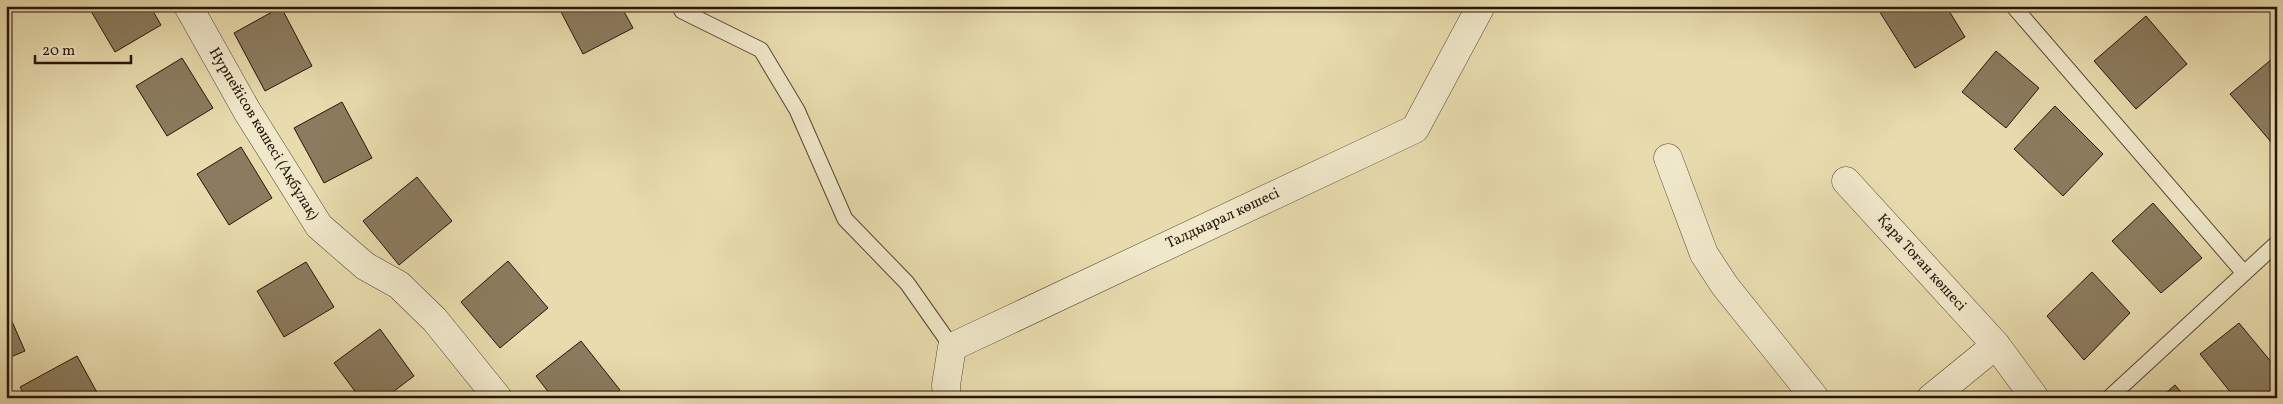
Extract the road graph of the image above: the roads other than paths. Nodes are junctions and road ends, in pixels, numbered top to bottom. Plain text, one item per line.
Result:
1 (188, 6) edge
2 (679, 6) edge
3 (1481, 6) edge
4 (2015, 8) dead end
5 (1668, 158) dead end
6 (1846, 181) dead end
7 (2277, 243) edge
8 (2244, 273) junction
9 (1996, 345) junction
10 (952, 347) junction
11 (498, 398) edge
12 (947, 398) edge
13 (1816, 398) edge
14 (1931, 398) edge
15 (2035, 398) edge
16 (2109, 398) edge

1 - 11 street, Нурпейісов көшесі (Ақбұлақ)
2 - 10 lane
3 - 10 street, Талдыарал көшесі
4 - 8 lane
5 - 13 street
6 - 9 street, Қара Тоған көшесі
7 - 8 lane
8 - 16 lane
9 - 14 street
9 - 15 street, Қара Тоған көшесі
10 - 12 street

